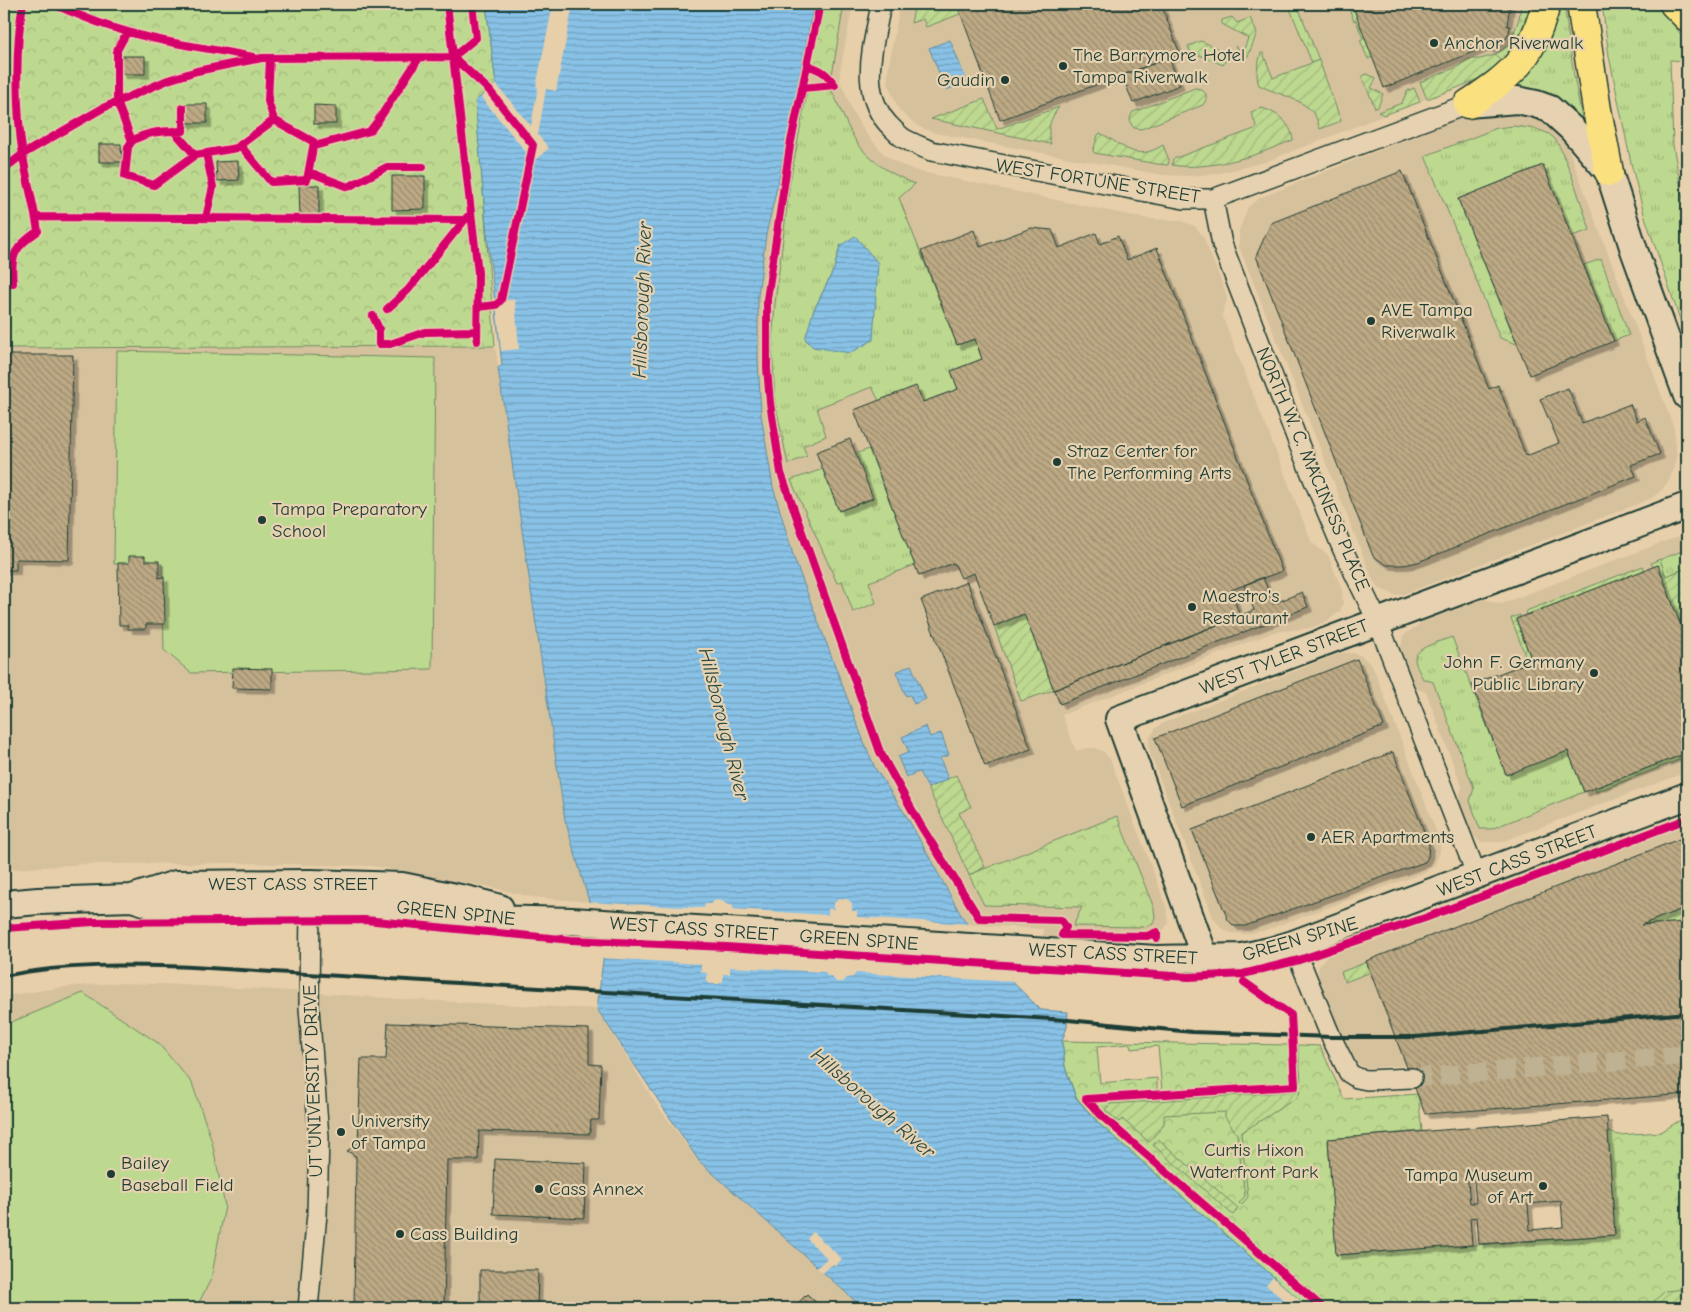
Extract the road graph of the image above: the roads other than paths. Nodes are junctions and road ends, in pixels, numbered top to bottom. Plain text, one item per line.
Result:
1 (881, 4) edge
2 (1546, 4) edge
3 (1581, 4) edge
4 (1674, 4) edge
5 (1687, 17) edge
6 (1468, 104) junction
7 (1609, 172) junction
8 (1214, 199) junction
9 (1687, 396) edge
10 (1687, 506) edge
11 (1378, 622) junction
12 (1687, 796) edge
13 (1477, 876) junction
14 (310, 895) junction
15 (4, 904) edge
16 (1293, 944) junction
17 (1205, 958) junction
18 (1412, 1078) tunnel mouth
19 (308, 1308) edge

1 - 8 street, WEST FORTUNE STREET
2 - 6 highway
3 - 7 highway
4 - 5 highway
6 - 7 street
6 - 8 street, WEST FORTUNE STREET
7 - 9 street
8 - 11 street, NORTH W. C. MACINESS PLACE
10 - 11 street, WEST TYLER STREET
11 - 13 street, NORTH W. C. MACINESS PLACE
11 - 17 street, WEST TYLER STREET
12 - 13 street, WEST CASS STREET
13 - 16 street, WEST CASS STREET
14 - 15 street, WEST CASS STREET
14 - 17 street, WEST CASS STREET
14 - 19 street, UT UNIVERSITY DRIVE
16 - 17 street, WEST CASS STREET
16 - 18 street

